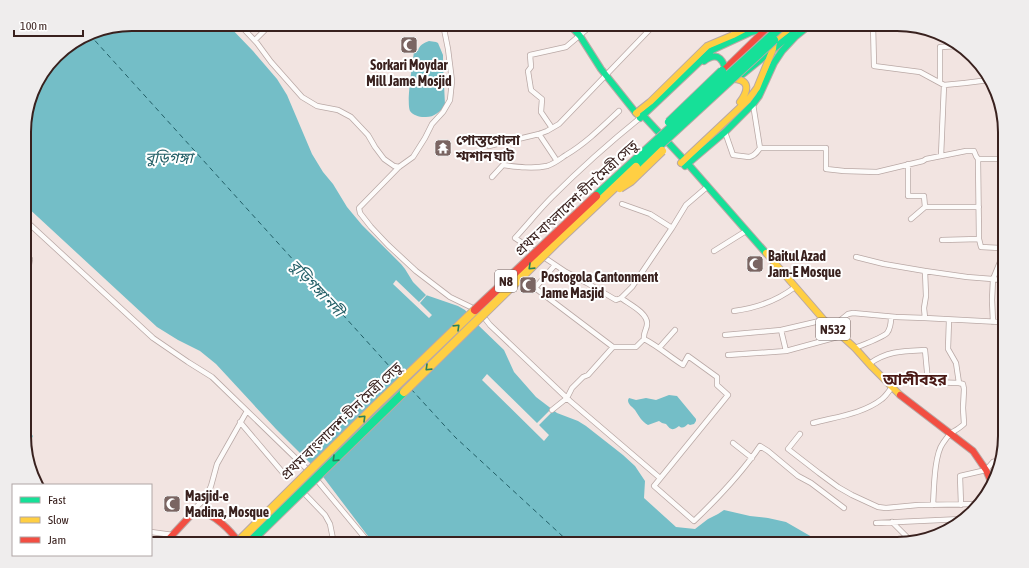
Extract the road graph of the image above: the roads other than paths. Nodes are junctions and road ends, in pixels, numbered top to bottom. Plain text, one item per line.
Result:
1 (246, 31) edge
2 (264, 31) edge
3 (444, 31) edge
4 (575, 31) edge
5 (585, 31) edge
6 (648, 31) edge
7 (739, 31) edge
8 (754, 31) edge
9 (766, 31) edge
10 (776, 31) edge
11 (786, 31) edge
12 (795, 31) edge
13 (803, 31) edge
14 (873, 31) edge
15 (735, 33) joint
16 (580, 36) junction
17 (255, 40) junction
18 (774, 40) junction
19 (951, 46) edge
20 (772, 49) junction
21 (607, 75) junction
22 (729, 76) junction
23 (940, 81) junction
24 (983, 81) edge
25 (944, 85) junction
26 (753, 104) junction
27 (619, 111) dead end
28 (641, 116) junction
29 (552, 128) junction
30 (725, 132) junction
31 (539, 134) junction
32 (489, 146) dead end
33 (760, 148) junction
34 (942, 156) junction
35 (978, 159) junction
36 (998, 159) edge
37 (557, 161) junction
38 (683, 161) junction
39 (908, 164) junction
40 (399, 167) junction
41 (492, 178) dead end
42 (707, 187) junction
43 (604, 194) junction
44 (622, 204) dead end
45 (925, 207) junction
46 (979, 207) junction
47 (911, 219) dead end
48 (31, 226) edge
49 (672, 228) junction
50 (746, 231) junction
51 (979, 239) junction
52 (942, 240) dead end
53 (998, 248) edge
54 (714, 251) dead end
55 (856, 257) dead end
56 (555, 265) junction
57 (998, 267) edge
58 (925, 271) junction
59 (993, 279) junction
60 (998, 279) edge
61 (795, 287) junction
62 (621, 298) junction
63 (734, 311) dead end
64 (891, 317) junction
65 (925, 318) junction
66 (824, 320) junction
67 (949, 320) junction
68 (993, 322) junction
69 (998, 322) edge
70 (832, 327) junction
71 (675, 330) dead end
72 (781, 330) junction
73 (725, 335) dead end
74 (840, 336) junction
75 (644, 339) junction
76 (613, 347) junction
77 (659, 348) junction
78 (855, 348) junction
79 (786, 351) junction
80 (728, 356) dead end
81 (869, 364) junction
82 (959, 383) junction
83 (892, 387) junction
84 (567, 398) junction
85 (552, 410) dead end
86 (247, 411) junction
87 (240, 422) junction
88 (813, 423) dead end
89 (800, 434) dead end
90 (950, 434) junction
91 (733, 443) dead end
92 (752, 458) junction
93 (299, 461) junction
94 (995, 461) edge
95 (986, 470) junction
96 (311, 473) junction
97 (989, 477) edge
98 (660, 478) junction
99 (302, 491) junction
100 (972, 504) edge
101 (933, 505) junction
102 (961, 505) junction
103 (844, 508) dead end
104 (191, 515) junction
105 (954, 519) edge
106 (892, 522) junction
107 (876, 523) dead end
108 (152, 532) edge
109 (172, 535) joint
110 (906, 536) edge
111 (234, 537) edge
112 (246, 537) edge
113 (246, 537) edge
114 (255, 537) edge
115 (333, 537) edge
116 (364, 537) edge

1 - 17 street
2 - 17 street
3 - 40 street
4 - 16 main road
5 - 16 street
6 - 21 street
7 - 15 main road
8 - 28 main road
9 - 22 main road
10 - 22 main road, N8, bridge
11 - 18 main road, N8
12 - 20 main road
13 - 26 main road
14 - 23 street
15 - 28 main road
16 - 21 main road
16 - 29 street
17 - 40 street
18 - 20 main road
18 - 22 main road, N8, bridge
19 - 23 street
20 - 22 main road
20 - 38 main road
21 - 28 main road
21 - 29 street
22 - 28 main road
22 - 38 main road
22 - 43 main road, N8, bridge
22 - 43 main road, bridge
23 - 25 street
24 - 25 street
25 - 34 street
26 - 30 main road
26 - 33 street
27 - 37 street
28 - 38 main road, N532
28 - 56 street
29 - 31 street
30 - 33 street
30 - 38 main road
31 - 32 street
31 - 37 street
33 - 39 street
34 - 35 street
34 - 39 street
35 - 36 street
35 - 46 street
37 - 41 street
38 - 42 main road, N532
39 - 45 street
40 - 84 street
42 - 49 street
42 - 50 main road, N532
43 -> 99 main road, N8, bridge
112 -> 43 main road, প্রথম বাংলাদেশ-চীন মৈত্রী সেতু / N8, bridge
44 - 49 street
45 - 46 street
45 - 47 street
46 - 51 street
48 - 86 street
49 - 62 street
50 - 54 street
50 - 61 main road, N532
51 - 52 street
51 - 53 street
55 - 58 street
56 - 62 street
56 - 76 street
57 - 59 street
58 - 59 street
58 - 65 street
59 - 60 street
59 - 68 street
61 - 63 street
61 - 66 main road, N532
62 - 75 street
64 - 65 street
64 - 70 street
64 - 78 street
65 - 67 street
66 - 70 main road, N532
66 - 72 street
67 - 68 street
67 - 82 street
68 - 69 street
70 - 74 main road, N532
71 - 77 street
72 - 73 street
72 - 79 street
74 - 78 main road, N532
74 - 79 street
75 - 76 street
75 - 77 street
76 - 84 street
77 - 98 street
78 - 81 main road, N532
79 - 80 street
81 - 82 street
81 - 83 main road, N532
82 - 90 street
83 - 88 street
83 - 90 main road, N532
84 - 85 street
84 - 98 street
86 - 87 street
86 - 93 street
87 - 93 street
87 - 104 street
89 - 101 street
90 - 95 main road, N532
90 - 101 street
91 - 92 street
92 - 98 street
92 - 103 street
93 - 96 street
94 - 95 street
95 - 97 main road, N532
95 - 102 street
96 - 113 street
96 - 116 street
99 - 114 main road, N8, bridge
99 - 115 street
100 - 102 street
101 - 102 street
104 - 109 main road
104 - 111 main road
105 - 106 street
106 - 107 street
106 - 110 street
108 - 109 street

